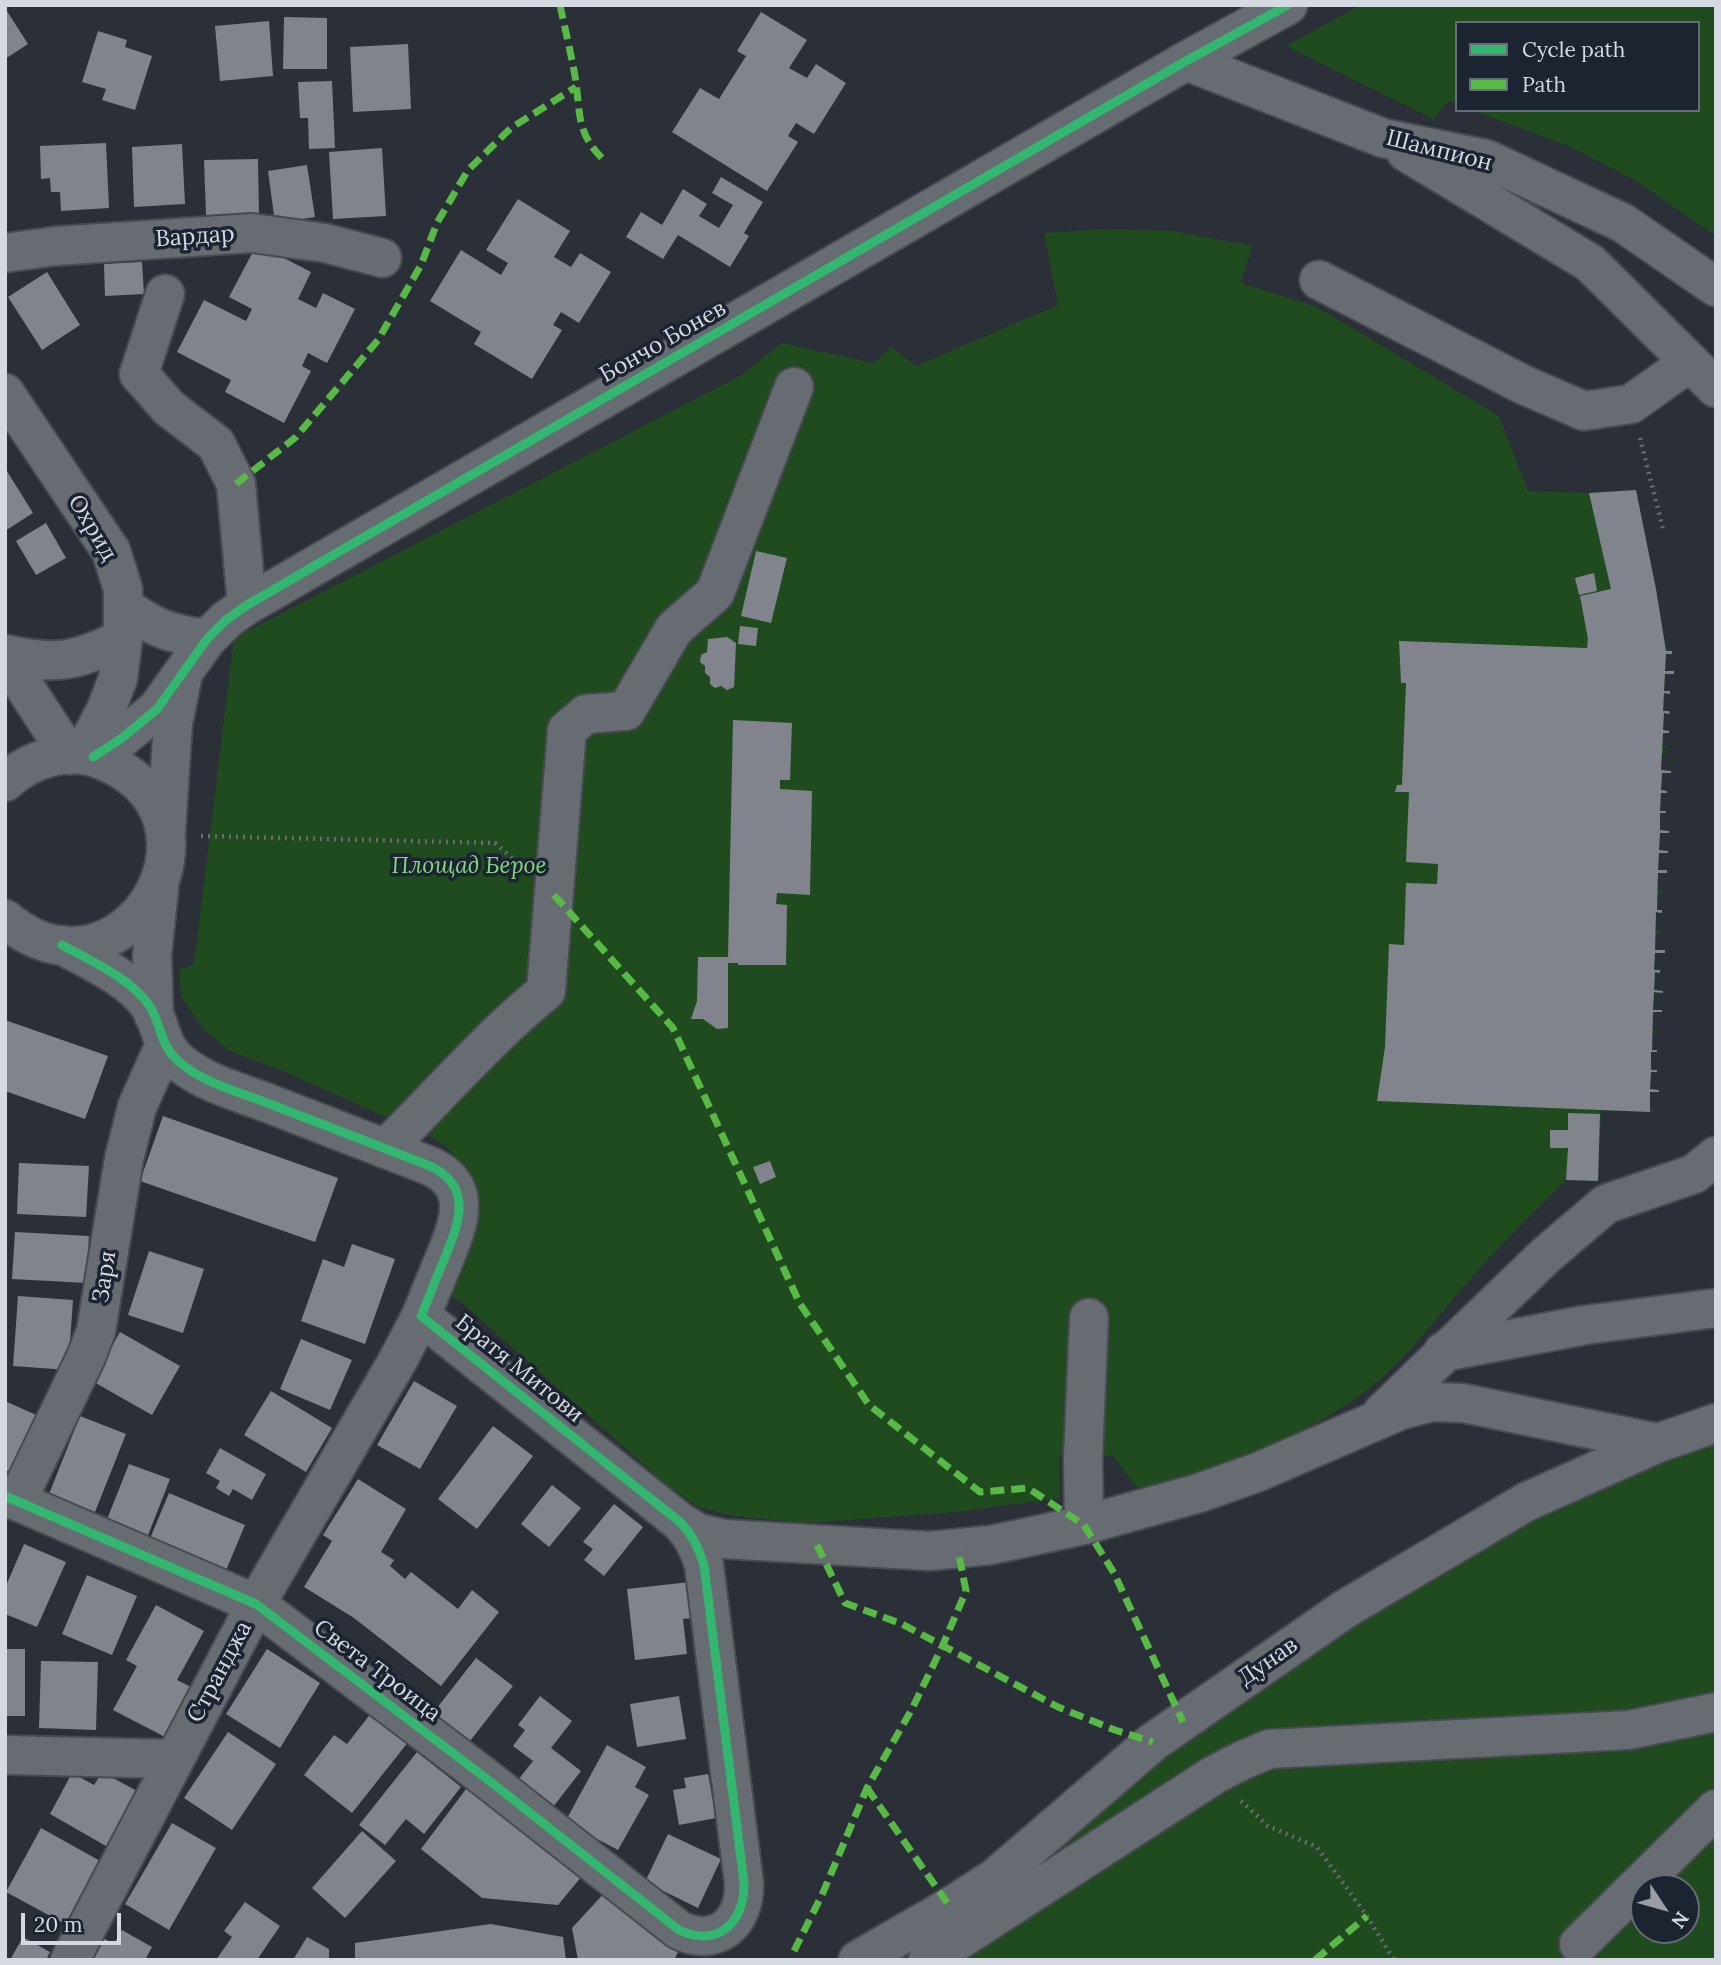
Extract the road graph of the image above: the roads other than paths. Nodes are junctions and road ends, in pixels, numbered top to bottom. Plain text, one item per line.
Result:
1 (1288, 5) edge
2 (1186, 61) junction
3 (1383, 138) junction
4 (5, 253) edge
5 (382, 258) dead end
6 (1319, 280) dead end
7 (1716, 287) edge
8 (165, 294) dead end
9 (1703, 375) edge
10 (794, 387) dead end
11 (5, 393) edge
12 (247, 605) junction
13 (123, 623) junction
14 (207, 639) junction
15 (5, 656) edge
16 (183, 673) junction
17 (81, 756) junction
18 (5, 782) edge
19 (165, 835) junction
20 (159, 886) junction
21 (9, 924) edge
22 (62, 945) junction
23 (159, 1030) junction
24 (385, 1149) junction
25 (1716, 1156) edge
26 (1716, 1308) edge
27 (421, 1316) junction
28 (1089, 1318) dead end
29 (1443, 1352) junction
30 (1376, 1420) junction
31 (1716, 1423) edge
32 (1658, 1443) junction
33 (11, 1499) edge
34 (680, 1522) junction
35 (1084, 1525) junction
36 (256, 1604) junction
37 (1716, 1712) edge
38 (5, 1755) edge
39 (173, 1759) junction
40 (1716, 1809) edge
41 (690, 1935) joint
42 (1578, 1944) dead end
43 (70, 1960) edge
44 (858, 1960) edge
45 (928, 1960) edge

1 - 2 street, Бончо Бонев
2 - 3 street, Шампион
2 - 12 street, Бончо Бонев
3 - 7 street, Шампион
3 - 9 street
4 - 5 street, Вардар
6 - 9 street
8 - 12 street
10 - 24 street
11 - 13 street, Охрид
12 - 14 street, Бончо Бонев
13 - 14 street
13 - 15 street
13 - 17 street, Охрид
14 - 16 street, Бончо Бонев
15 - 17 street
16 - 17 street, Бончо Бонев
16 - 19 street, Бончо Бонев
17 - 18 street
17 - 19 street
19 - 20 street, Бончо Бонев
20 - 22 street
20 - 23 street
21 - 22 street
22 - 23 street, Братя Митови
23 - 24 street, Братя Митови
23 - 33 street, Заря
24 - 27 street, Братя Митови
25 - 29 street
26 - 29 street
27 - 34 street, Братя Митови
27 - 36 street, Странджа
28 - 35 street
29 - 30 street
30 - 32 street
30 - 35 street
31 - 32 street, Дунав
32 - 44 street, Дунав
33 - 36 street, Света Троица
34 - 35 street
34 - 41 street, Братя Митови
36 - 39 street, Странджа
36 - 41 street, Света Троица
37 - 45 street
38 - 39 street
39 - 43 street, Странджа
40 - 42 street

